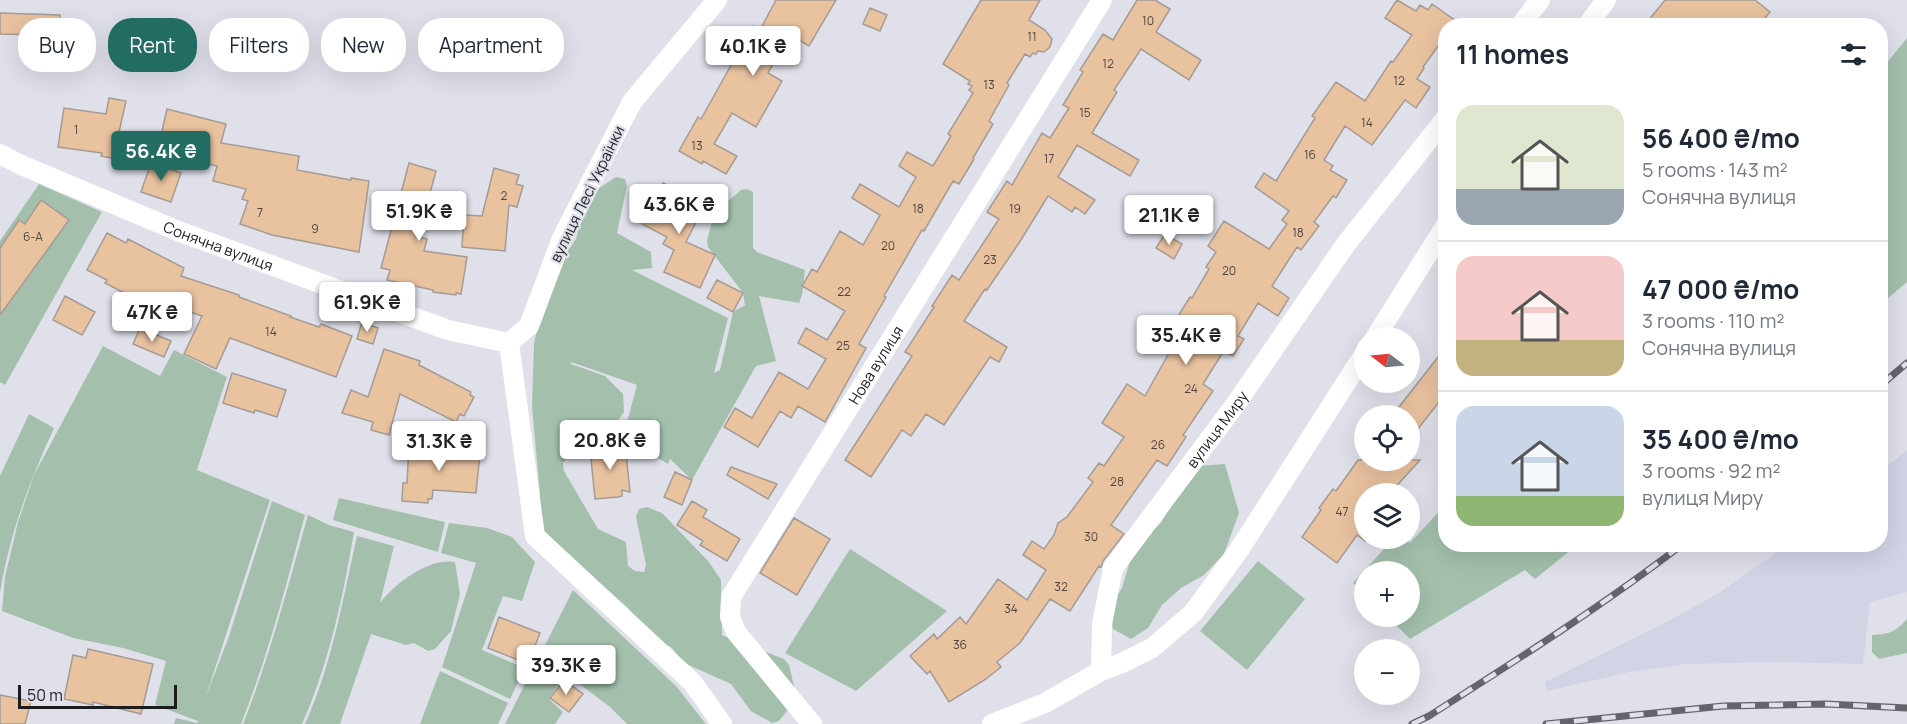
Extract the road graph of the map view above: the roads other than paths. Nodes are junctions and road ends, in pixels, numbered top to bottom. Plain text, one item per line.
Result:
1 (717, 0) edge
2 (1102, 0) edge
3 (1540, 0) edge
4 (1606, 0) edge
5 (1526, 18) edge
6 (1593, 18) edge
7 (1438, 128) edge
8 (0, 154) edge
9 (1438, 238) edge
10 (1382, 327) edge
11 (509, 343) junction
12 (1354, 370) edge
13 (1101, 672) junction
14 (722, 724) edge
15 (812, 724) edge
16 (992, 724) edge

1 - 11 street, вулиця Лесі Українки
2 - 15 street, Нова вулиця
3 - 5 street
4 - 6 street
7 - 13 street, вулиця Миру
8 - 11 street, Сонячна вулиця
9 - 10 street
11 - 14 street
12 - 13 street
13 - 16 street

